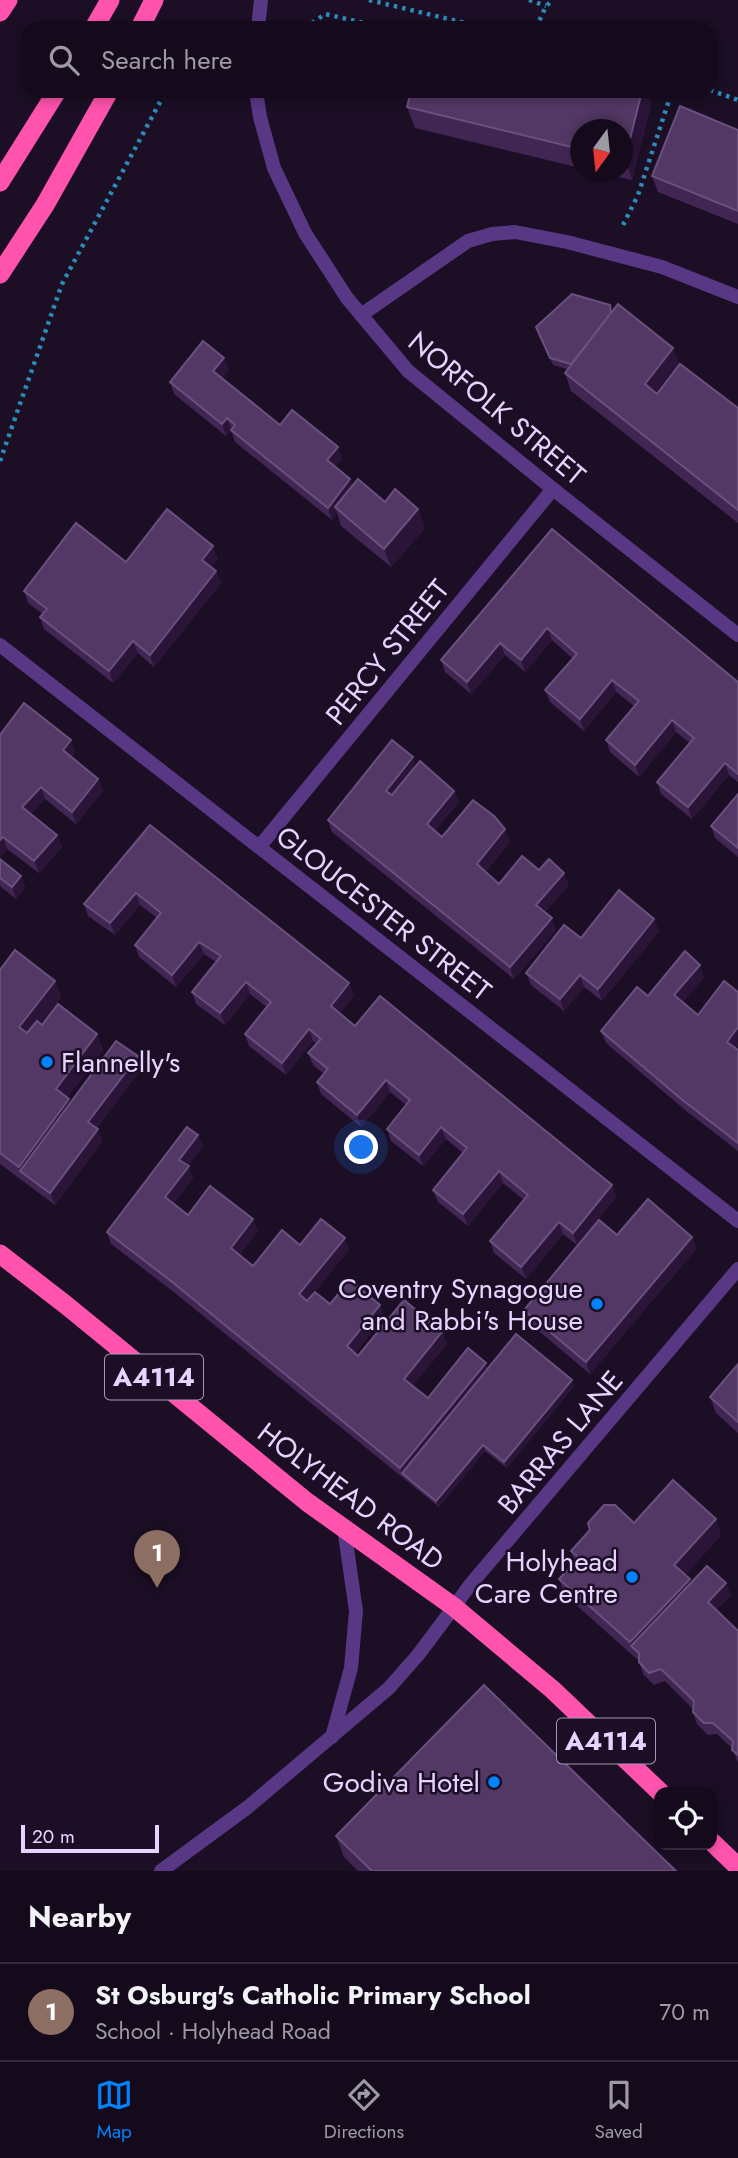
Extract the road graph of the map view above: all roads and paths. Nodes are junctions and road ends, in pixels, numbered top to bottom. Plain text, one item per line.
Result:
1 (8, 0) edge
2 (110, 0) edge
3 (154, 0) edge
4 (261, 0) edge
5 (369, 0) edge
6 (529, 0) edge
7 (553, 0) edge
8 (546, 6) junction
9 (0, 12) edge
10 (98, 21) edge
11 (144, 21) edge
12 (259, 21) edge
13 (314, 21) edge
14 (355, 21) edge
15 (457, 21) edge
16 (539, 21) edge
17 (717, 92) edge
18 (53, 98) edge
19 (105, 98) edge
20 (162, 98) edge
21 (257, 98) edge
22 (669, 98) edge
23 (738, 100) edge
24 (0, 182) edge
25 (599, 249) junction
26 (0, 274) edge
27 (738, 297) edge
28 (361, 315) junction
29 (0, 461) edge
30 (553, 489) junction
31 (738, 635) edge
32 (2, 651) edge
33 (260, 846) junction
34 (738, 1221) edge
35 (0, 1254) edge
36 (738, 1269) edge
37 (344, 1528) junction
38 (453, 1607) junction
39 (332, 1737) junction
40 (655, 1787) edge
41 (717, 1847) edge
42 (738, 1867) edge
43 (162, 1871) edge

1 - 9 highway
2 - 10 highway
3 - 11 highway
4 - 12 street
5 - 15 path
6 - 8 path
7 - 8 path
8 - 16 path
13 - 14 path
17 - 23 path
18 - 24 highway
19 - 26 highway
20 - 29 path
21 - 28 street, NORFOLK STREET
22 - 25 path
25 - 27 street
25 - 28 street
28 - 30 street, NORFOLK STREET
30 - 31 street, NORFOLK STREET
30 - 33 street, PERCY STREET
32 - 33 street, GLOUCESTER STREET
33 - 34 street, GLOUCESTER STREET
35 - 37 highway, HOLYHEAD ROAD / A4114
36 - 38 street, BARRAS LANE
37 - 38 highway, HOLYHEAD ROAD / A4114
37 - 39 street
38 - 39 street, BARRAS LANE
38 - 40 highway, HOLYHEAD ROAD / A4114
39 - 43 street, BARRAS LANE
41 - 42 highway

